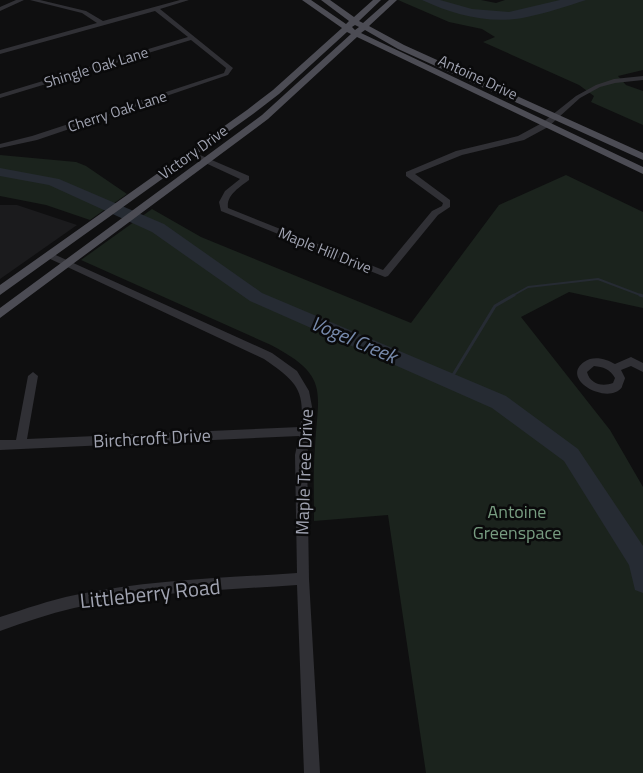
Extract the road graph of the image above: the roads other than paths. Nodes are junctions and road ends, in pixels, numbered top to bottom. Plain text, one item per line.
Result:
1 (21, 0) edge
2 (33, 0) edge
3 (186, 0) edge
4 (306, 0) edge
5 (325, 0) edge
6 (377, 0) edge
7 (393, 0) edge
8 (155, 8) junction
9 (0, 9) edge
10 (101, 23) junction
11 (350, 24) junction
12 (364, 27) junction
13 (357, 34) junction
14 (192, 38) junction
15 (0, 51) edge
16 (296, 74) junction
17 (311, 76) junction
18 (470, 78) junction
19 (643, 78) edge
20 (461, 85) junction
21 (0, 96) edge
22 (555, 117) junction
23 (545, 125) junction
24 (0, 146) edge
25 (190, 154) junction
26 (643, 157) edge
27 (206, 160) junction
28 (643, 171) edge
29 (49, 255) junction
30 (67, 264) junction
31 (0, 291) edge
32 (0, 314) edge
33 (643, 368) edge
34 (615, 369) dead end
35 (33, 376) dead end
36 (304, 431) junction
37 (21, 444) junction
38 (0, 445) edge
39 (303, 579) junction
40 (0, 624) edge
41 (312, 773) edge

1 - 9 street
2 - 10 street
3 - 8 street
4 - 11 main road, Antoine Drive
5 - 11 main road, Antoine Drive
6 - 11 main road, Victory Drive
7 - 12 main road, Victory Drive
8 - 10 street
8 - 14 street
10 - 15 street
11 - 12 main road, Antoine Drive
11 - 13 main road, Antoine Drive
11 - 16 main road, Victory Drive
12 - 13 main road, Victory Drive
12 - 18 main road, Antoine Drive
13 - 17 main road, Victory Drive
13 - 20 main road, Antoine Drive
14 - 21 street, Shingle Oak Lane
14 - 24 street, Cherry Oak Lane
16 - 17 main road
16 - 25 main road, Victory Drive
17 - 27 main road, Victory Drive
18 - 20 main road
18 - 22 main road, Antoine Drive
19 - 22 street
20 - 23 main road, Antoine Drive
22 - 23 street
22 - 26 main road, Antoine Drive
23 - 27 street, Maple Hill Drive
23 - 28 main road, Antoine Drive
25 - 27 street, Maple Hill Drive
25 - 29 main road, Victory Drive
27 - 30 main road, Victory Drive
29 - 30 street, Maple Tree Drive
29 - 31 main road, Victory Drive
30 - 32 main road, Victory Drive
30 - 36 street, Maple Tree Drive
33 - 34 street
35 - 37 street
36 - 37 street, Birchcroft Drive
36 - 39 street, Maple Tree Drive
37 - 38 street, Birchcroft Drive
39 - 40 street, Littleberry Road
39 - 41 street, Maple Tree Drive

